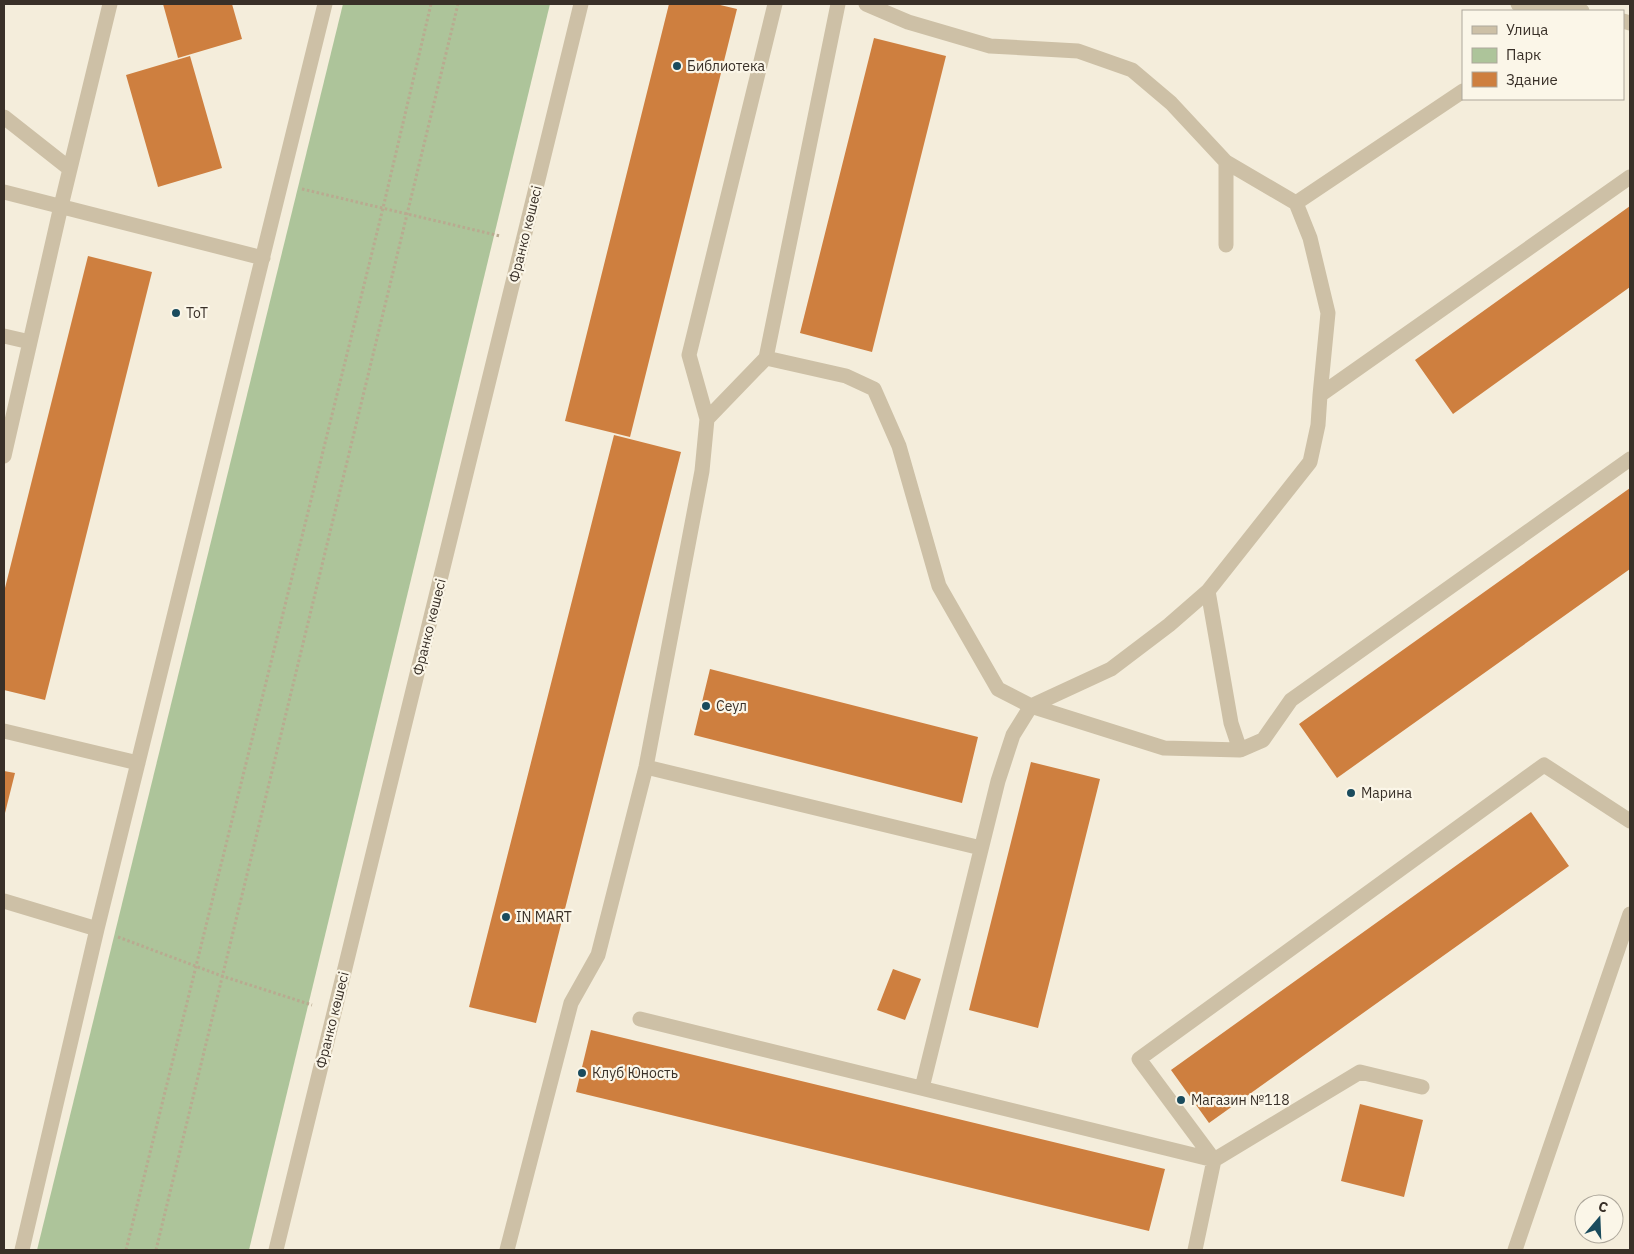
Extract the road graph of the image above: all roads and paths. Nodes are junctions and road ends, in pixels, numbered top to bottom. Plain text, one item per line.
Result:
1 (110, 4) edge
2 (325, 4) edge
3 (431, 4) edge
4 (458, 4) edge
5 (581, 4) edge
6 (775, 4) edge
7 (838, 4) edge
8 (866, 4) edge
9 (1518, 4) edge
10 (1573, 10) edge
11 (1462, 92) edge
12 (4, 117) edge
13 (1226, 162) junction
14 (70, 169) junction
15 (1630, 177) edge
16 (281, 184) junction
17 (4, 192) edge
18 (1296, 203) junction
19 (61, 206) junction
20 (383, 208) junction
21 (406, 214) junction
22 (523, 242) junction
23 (1226, 245) dead end
24 (263, 258) junction
25 (4, 336) edge
26 (30, 342) junction
27 (766, 358) junction
28 (1320, 395) junction
29 (707, 419) junction
30 (4, 456) edge
31 (1630, 459) edge
32 (1208, 591) junction
33 (1031, 706) junction
34 (4, 731) edge
35 (1240, 750) junction
36 (138, 764) junction
37 (646, 767) junction
38 (1630, 821) edge
39 (981, 848) junction
40 (4, 901) edge
41 (1630, 914) edge
42 (97, 929) junction
43 (196, 966) junction
44 (222, 976) junction
45 (334, 1012) junction
46 (640, 1019) dead end
47 (1422, 1087) dead end
48 (922, 1088) junction
49 (1214, 1160) junction
50 (22, 1250) edge
51 (126, 1250) edge
52 (156, 1250) edge
53 (276, 1250) edge
54 (507, 1250) edge
55 (1195, 1250) edge
56 (1515, 1250) edge

1 - 14 street
2 - 16 street
3 - 20 path
4 - 21 path
5 - 22 street, Франко көшесі
6 - 29 street
7 - 27 street
8 - 13 street
9 - 10 street
11 - 18 street
12 - 14 street
13 - 18 street
13 - 23 street
14 - 19 street
15 - 28 street
16 - 20 path
16 - 24 street
17 - 19 street
18 - 28 street
19 - 24 street
19 - 26 street
20 - 21 path
20 - 43 path
21 - 22 path
21 - 44 path
22 - 45 street, Франко көшесі
24 - 36 street
25 - 26 street
26 - 30 street
27 - 29 street
27 - 33 street
28 - 32 street
29 - 37 street
31 - 35 street
32 - 33 street
32 - 35 street
33 - 35 street
33 - 39 street
34 - 36 street
36 - 42 street
37 - 39 street
37 - 54 street
38 - 49 street
39 - 48 street
40 - 42 street
41 - 56 street
42 - 43 path
42 - 50 street
43 - 44 path
43 - 51 path
44 - 45 path
44 - 52 path
45 - 53 street, Франко көшесі
46 - 48 street
47 - 49 street
48 - 49 street
49 - 55 street

